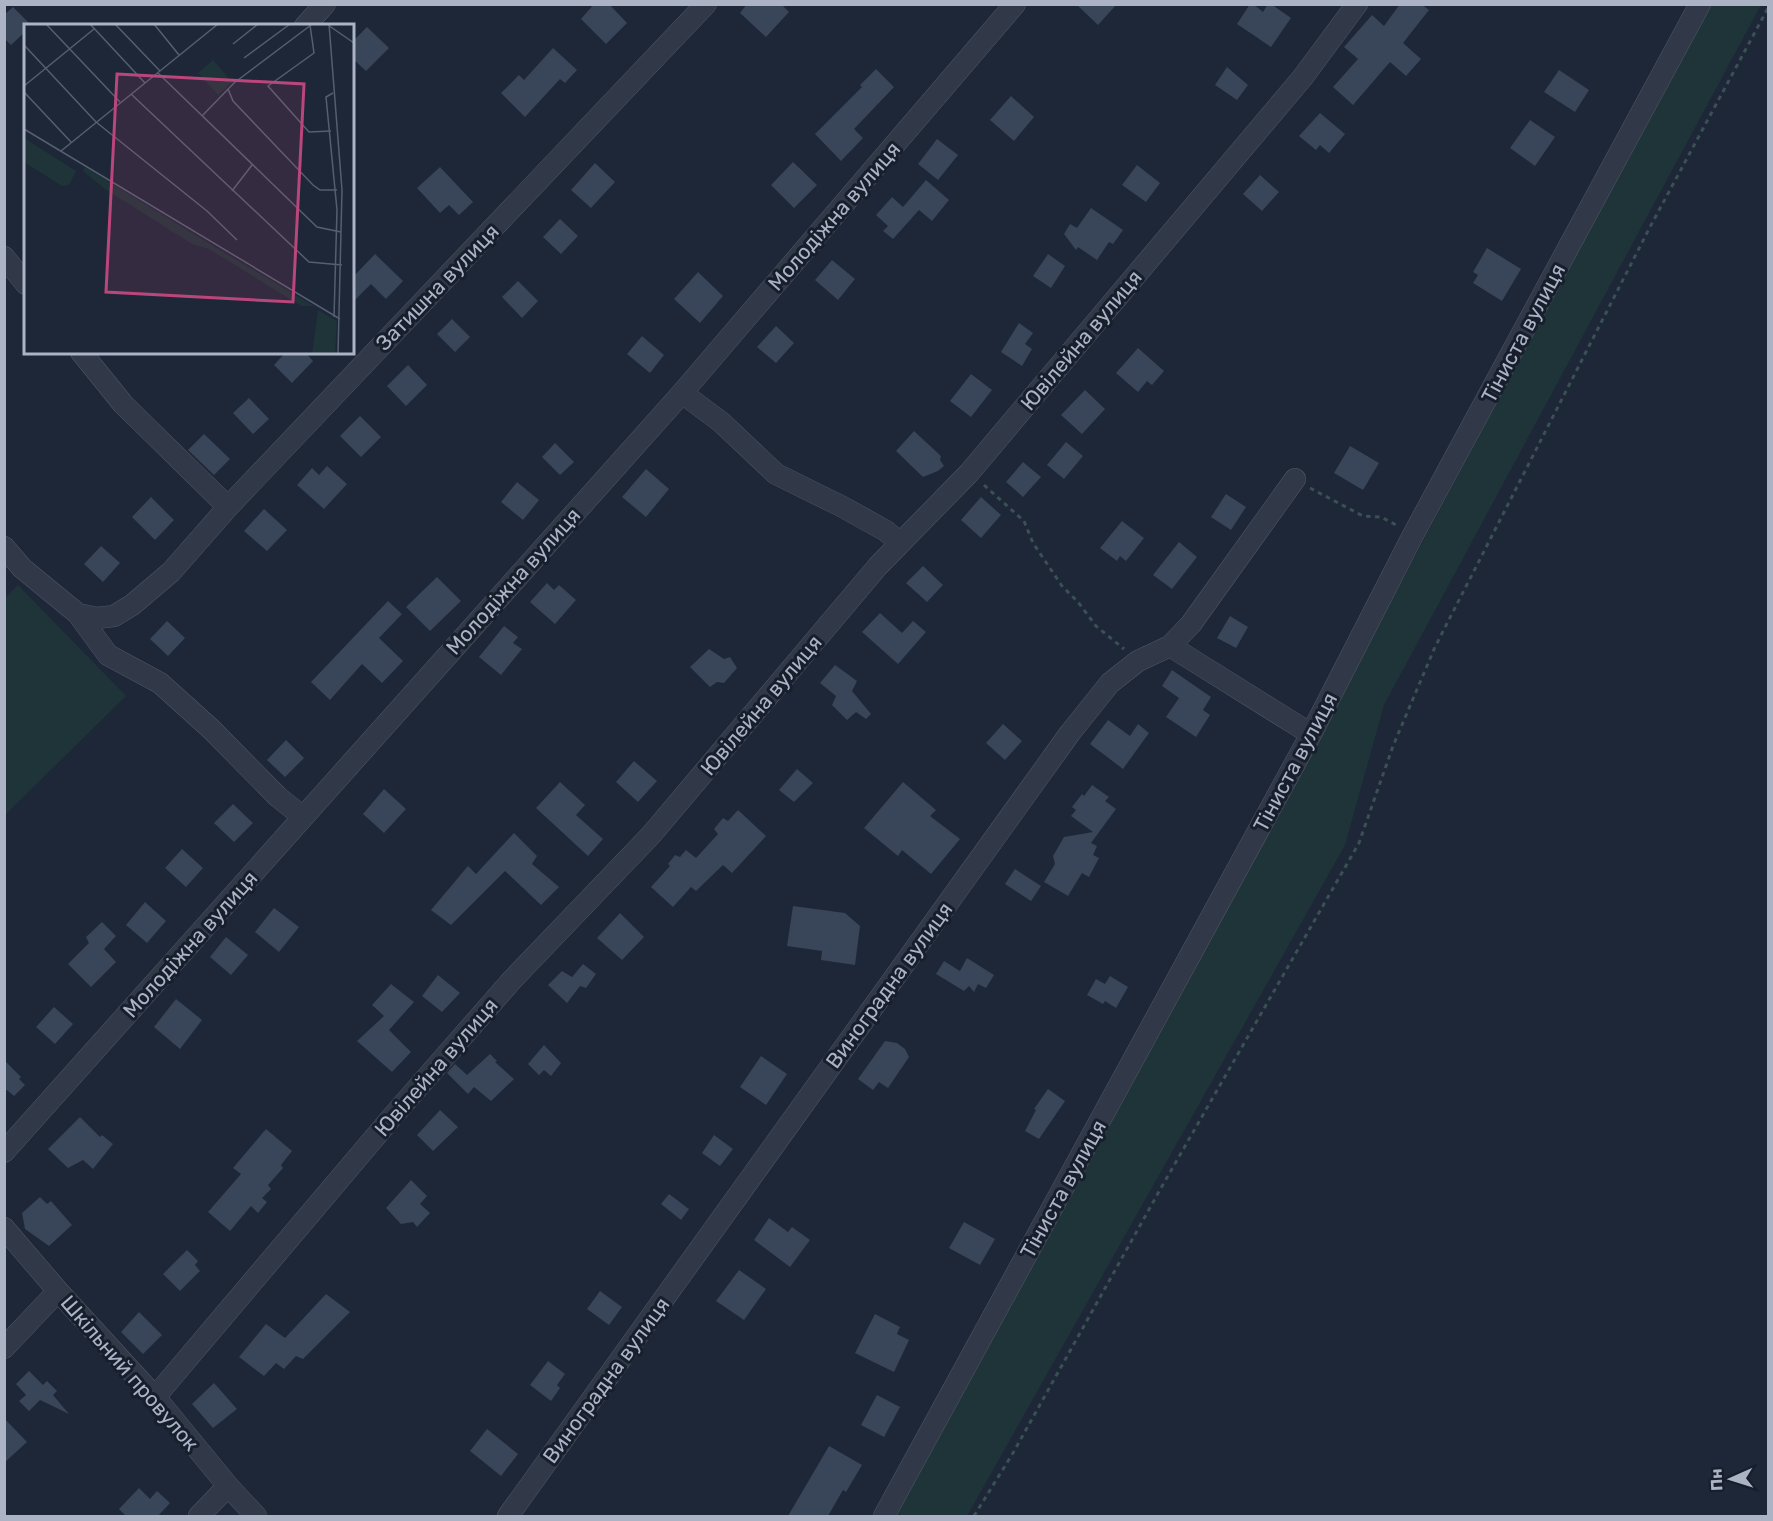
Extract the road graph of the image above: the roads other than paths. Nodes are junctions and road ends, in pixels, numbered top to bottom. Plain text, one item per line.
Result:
1 (325, 4) edge
2 (706, 4) edge
3 (1015, 4) edge
4 (1357, 4) edge
5 (1700, 4) edge
6 (307, 24) edge
7 (4, 257) edge
8 (24, 282) edge
9 (83, 354) edge
10 (682, 393) junction
11 (1295, 479) road end
12 (228, 507) junction
13 (900, 543) junction
14 (4, 547) edge
15 (78, 614) junction
16 (114, 616) junction
17 (1170, 646) junction
18 (102, 648) junction
19 (1311, 734) junction
20 (303, 817) junction
21 (4, 1152) edge
22 (4, 1228) edge
23 (58, 1291) junction
24 (4, 1348) edge
25 (155, 1397) junction
26 (228, 1486) junction
27 (200, 1516) edge
28 (256, 1516) edge
29 (508, 1516) edge
30 (884, 1516) edge

1 - 6 street
2 - 12 street, Затишна вулиця
3 - 10 street, Молодіжна вулиця
4 - 13 street, Ювілейна вулиця
5 - 19 street, Тіниста вулиця
7 - 8 street
9 - 12 street
10 - 13 street
10 - 20 street, Молодіжна вулиця
11 - 17 street, Виноградна вулиця
12 - 16 street, Затишна вулиця
13 - 25 street, Ювілейна вулиця
14 - 15 street
15 - 16 street
15 - 18 street
16 - 18 street
17 - 19 street
17 - 29 street, Виноградна вулиця
18 - 20 street
19 - 30 street, Тіниста вулиця
20 - 21 street, Молодіжна вулиця
22 - 23 street, Шкільний провулок
23 - 24 street
23 - 25 street, Шкільний провулок
25 - 26 street, Шкільний провулок
26 - 27 street
26 - 28 street, Шкільний провулок

